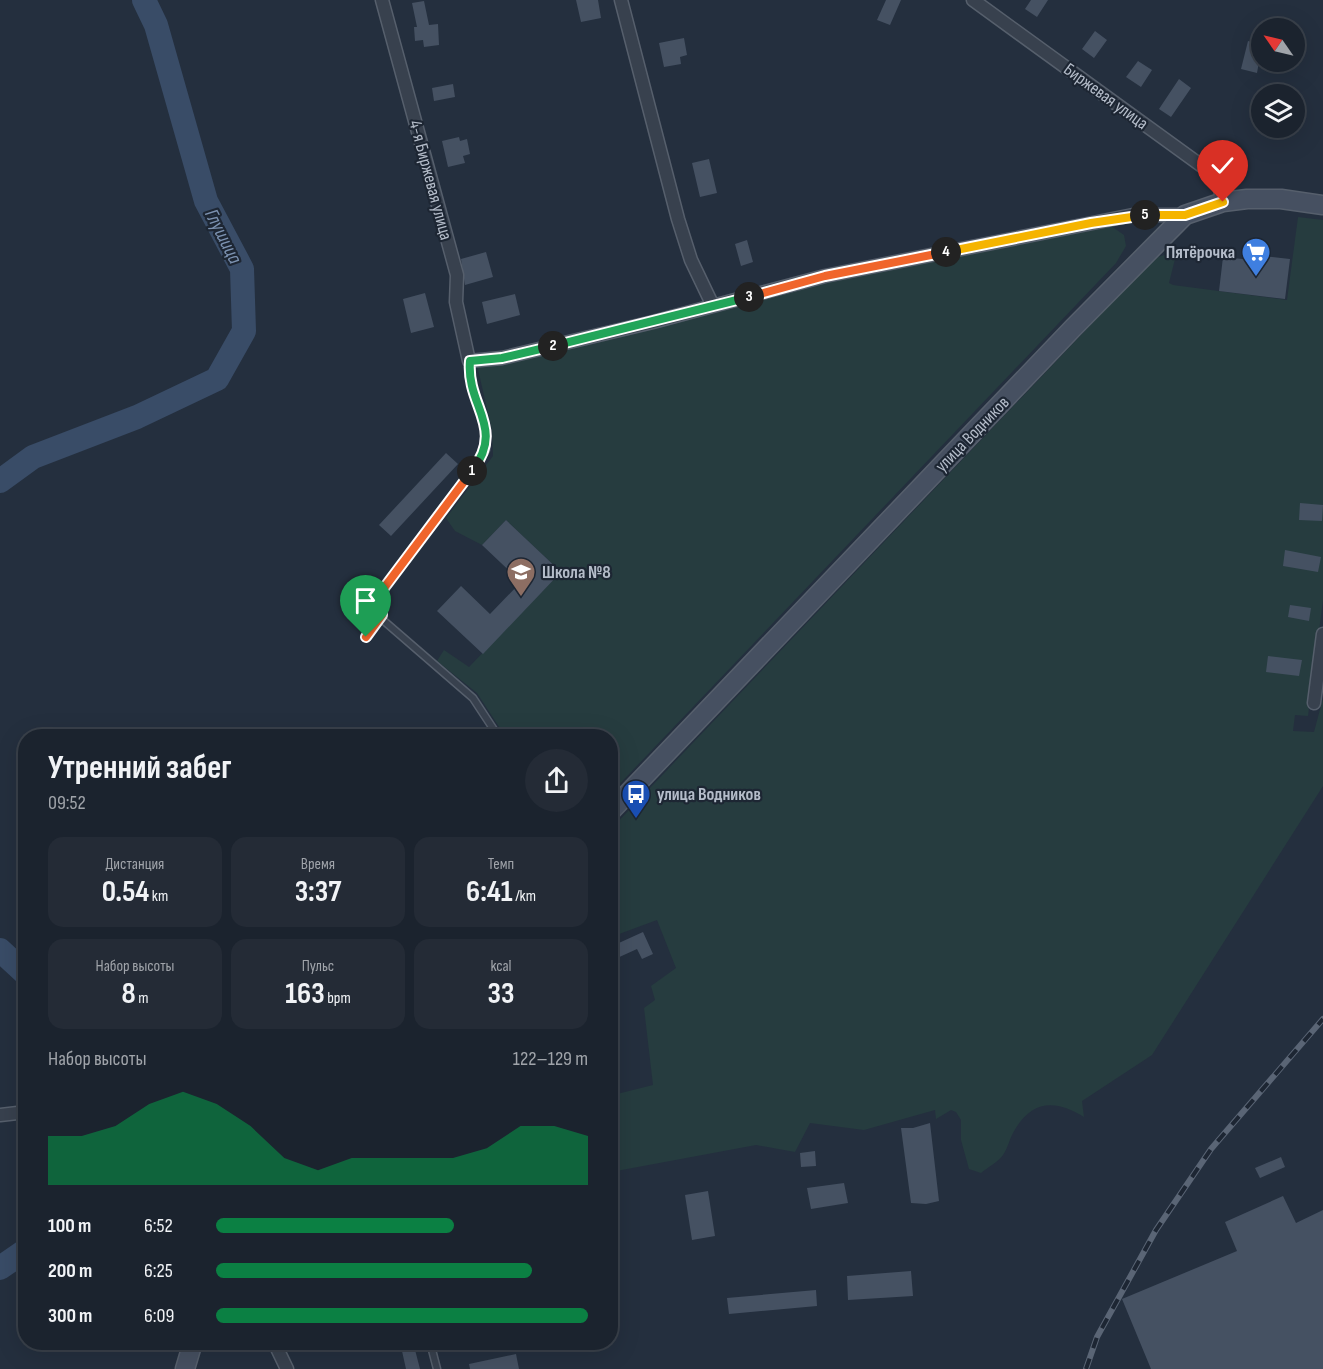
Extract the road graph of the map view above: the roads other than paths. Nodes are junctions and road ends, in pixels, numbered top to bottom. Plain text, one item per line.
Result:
1 (382, 0) edge
2 (621, 0) edge
3 (973, 0) edge
4 (1223, 202) junction
5 (1323, 205) edge
6 (1185, 215) junction
7 (713, 306) junction
8 (470, 361) junction
9 (1323, 634) edge
10 (1314, 703) dead end
11 (493, 729) edge
12 (618, 804) edge
13 (18, 1113) edge
14 (0, 1115) edge
15 (191, 1350) edge
16 (278, 1350) edge
17 (432, 1350) edge
18 (185, 1369) edge
19 (287, 1369) edge
20 (437, 1369) edge

1 - 8 street, 4-я Биржевая улица
2 - 7 street
3 - 4 street, Биржевая улица
4 - 5 main road
4 - 6 main road
6 - 7 street
6 - 12 main road, улица Водников
7 - 8 street
8 - 11 lane
9 - 10 street
13 - 14 street
15 - 18 main road
16 - 19 street
17 - 20 lane

